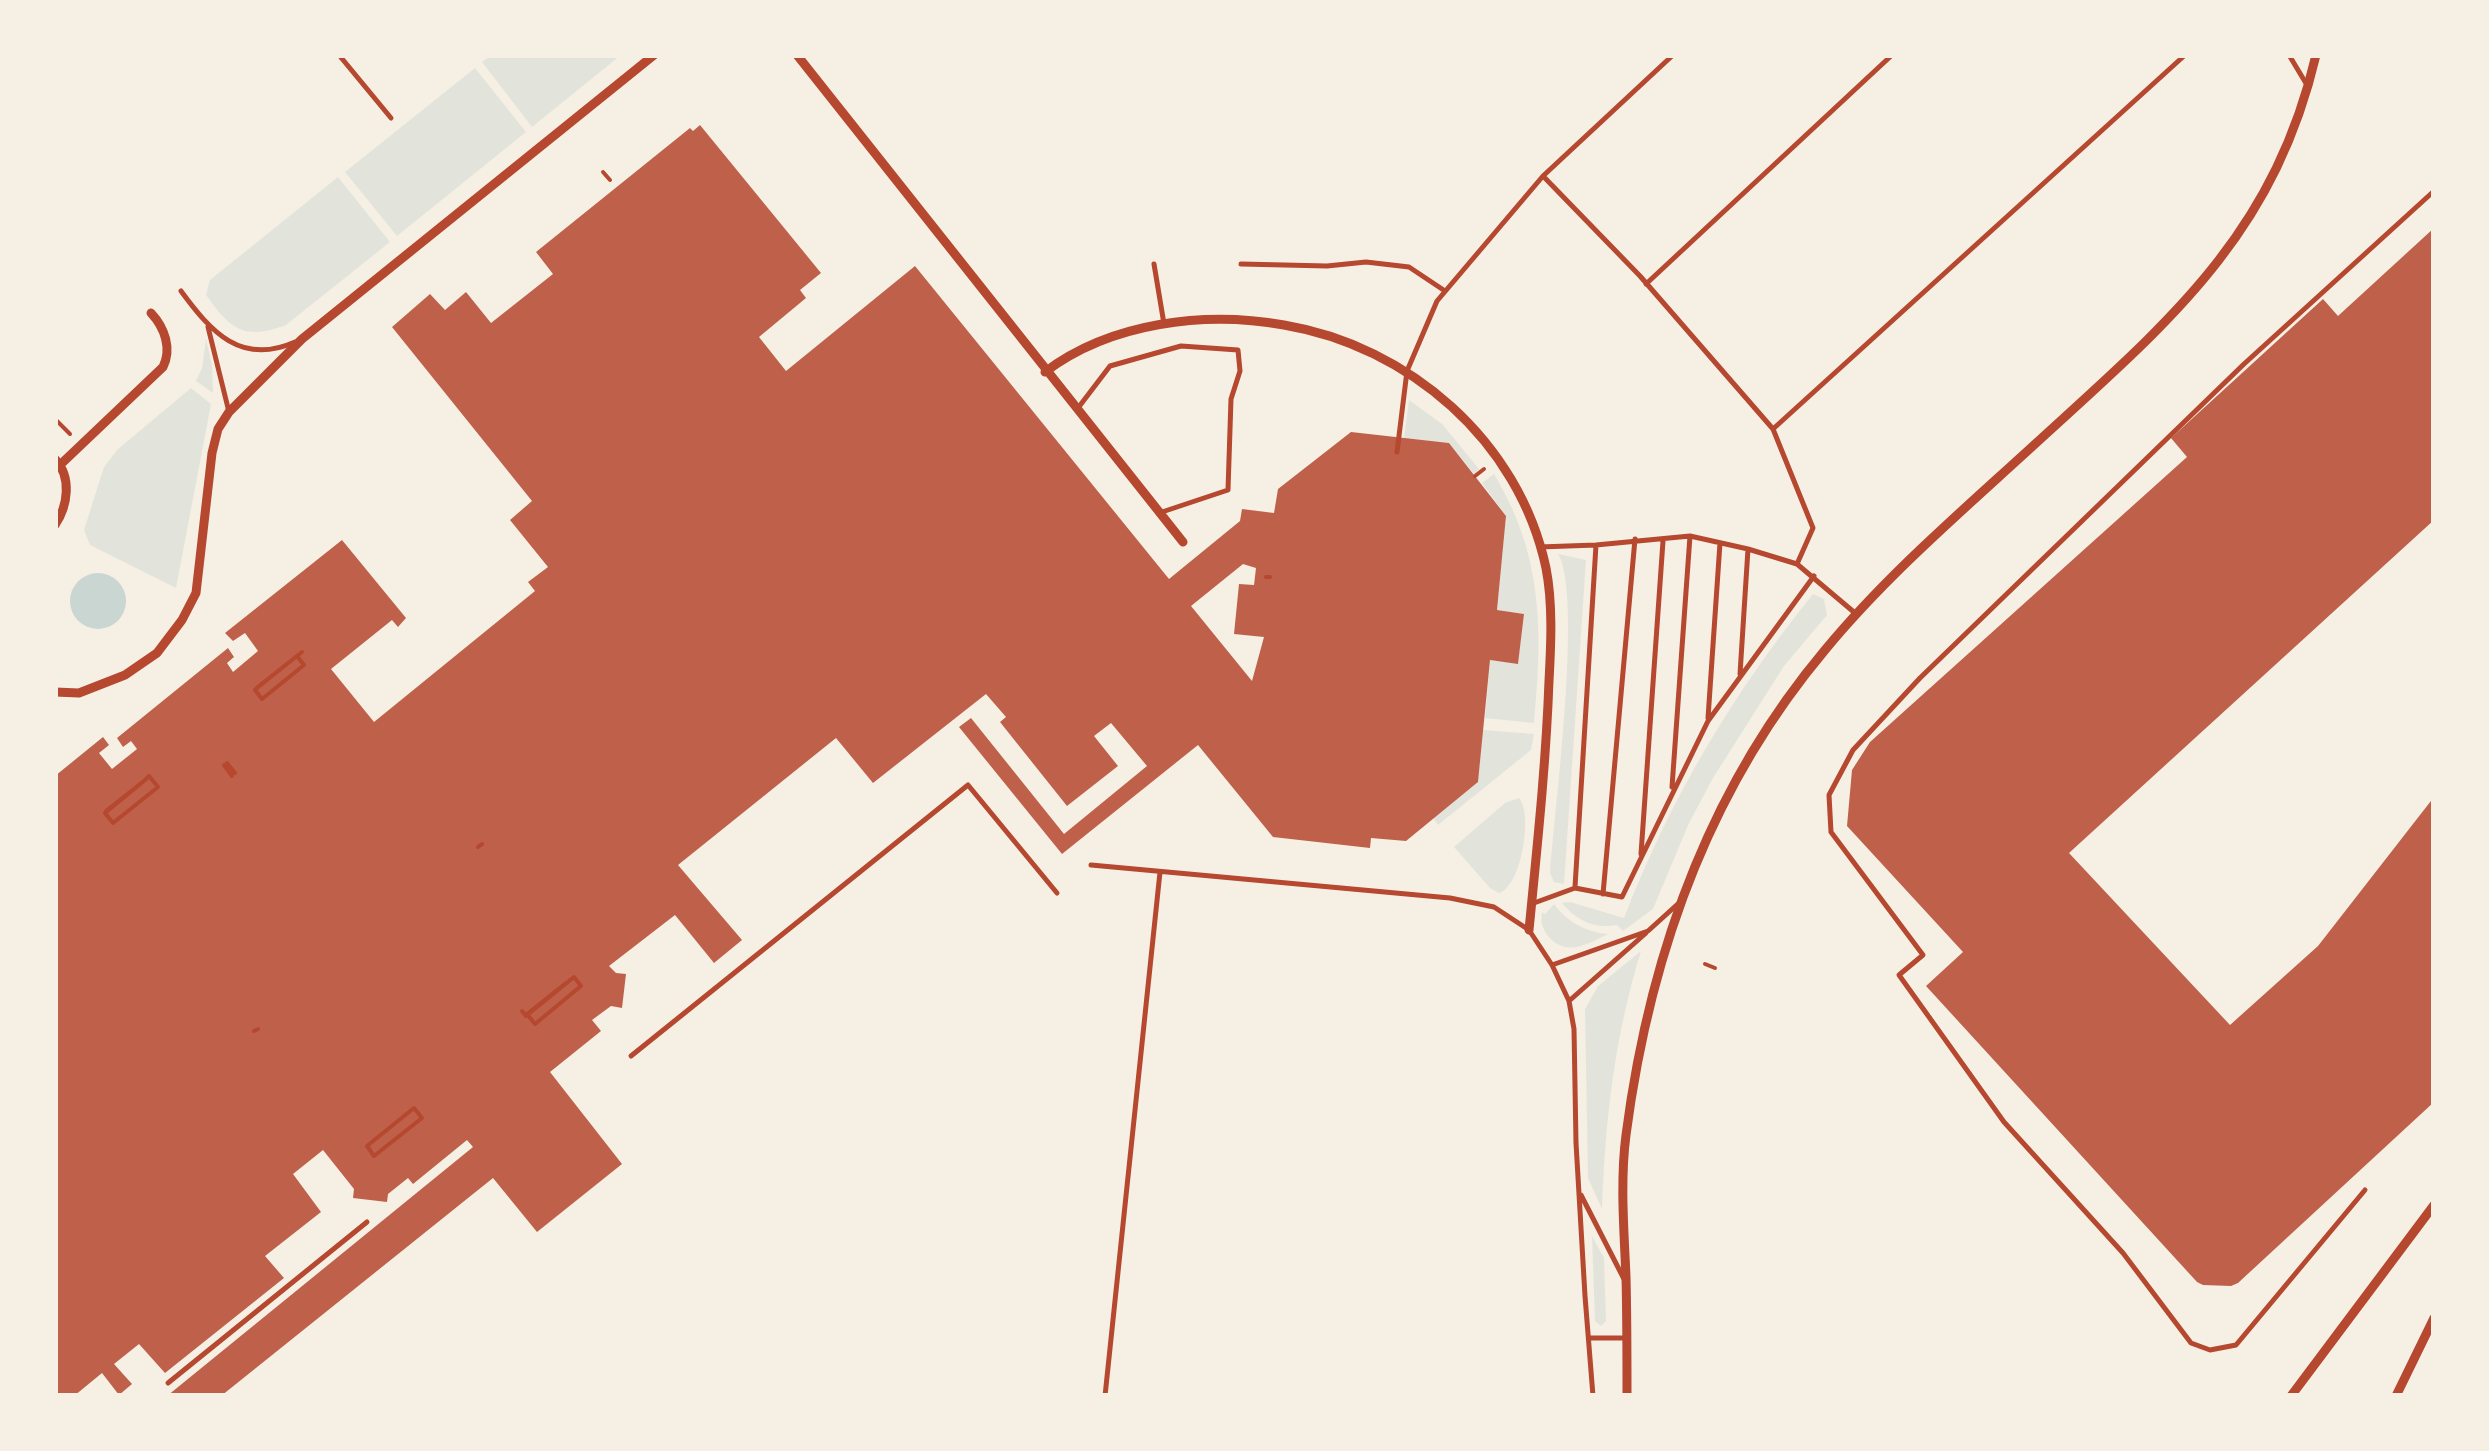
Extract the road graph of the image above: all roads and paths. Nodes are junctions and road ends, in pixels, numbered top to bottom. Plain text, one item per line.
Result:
1 (339, 55) edge
2 (654, 55) edge
3 (798, 55) edge
4 (1673, 55) edge
5 (1892, 55) edge
6 (2185, 55) edge
7 (2289, 55) edge
8 (2316, 55) edge
9 (2308, 88) junction
10 (391, 118) dead end
11 (603, 172) dead end
12 (1543, 176) junction
13 (610, 180) dead end
14 (2434, 190) edge
15 (1154, 264) dead end
16 (1242, 264) dead end
17 (1646, 284) junction
18 (181, 291) dead end
19 (1445, 291) junction
20 (151, 313) dead end
21 (1164, 324) junction
22 (208, 326) junction
23 (302, 338) junction
24 (1045, 372) junction
25 (1407, 372) junction
26 (1076, 410) junction
27 (229, 412) junction
28 (55, 419) edge
29 (1773, 430) junction
30 (70, 434) dead end
31 (1397, 452) dead end
32 (58, 461) edge
33 (1486, 471) dead end
34 (1477, 478) dead end
35 (1160, 513) junction
36 (55, 525) edge
37 (1690, 536) junction
38 (1635, 540) junction
39 (1663, 540) junction
40 (1183, 542) dead end
41 (1720, 542) junction
42 (1596, 546) junction
43 (1539, 547) junction
44 (1748, 549) junction
45 (1797, 564) junction
46 (1814, 576) junction
47 (1856, 615) junction
48 (302, 652) dead end
49 (1740, 674) junction
50 (257, 688) dead end
51 (55, 692) edge
52 (1708, 721) junction
53 (226, 764) dead end
54 (234, 775) dead end
55 (144, 781) dead end
56 (1671, 790) junction
57 (106, 811) dead end
58 (1641, 858) junction
59 (1091, 865) dead end
60 (1160, 872) junction
61 (1575, 888) junction
62 (1057, 893) dead end
63 (1603, 894) junction
64 (1680, 902) junction
65 (1532, 904) junction
66 (1529, 930) junction
67 (1648, 931) junction
68 (1705, 964) dead end
69 (1552, 965) junction
70 (1714, 968) dead end
71 (566, 983) dead end
72 (1570, 1002) junction
73 (522, 1010) dead end
74 (631, 1056) dead end
75 (409, 1103) dead end
76 (410, 1112) junction
77 (374, 1140) dead end
78 (2364, 1190) dead end
79 (1579, 1193) junction
80 (2434, 1205) edge
81 (368, 1222) dead end
82 (1626, 1282) junction
83 (2434, 1318) edge
84 (1588, 1338) junction
85 (1626, 1338) junction
86 (168, 1384) dead end
87 (1106, 1396) edge
88 (1594, 1396) edge
89 (1628, 1396) edge
90 (2291, 1396) edge
91 (2396, 1396) edge

1 - 10 lane
2 - 23 street
3 - 24 street
4 - 12 lane
5 - 17 lane
6 - 29 lane
7 - 9 lane
8 - 9 street
9 - 47 street
11 - 13 path
12 - 17 lane
12 - 19 lane
14 - 78 lane
15 - 21 lane
16 - 19 lane
17 - 29 lane
18 - 22 lane
19 - 25 lane
20 - 32 street
21 - 24 street
21 - 25 street
22 - 23 lane
22 - 27 lane
23 - 27 street
24 - 26 street
25 - 31 lane
25 - 43 street
26 - 35 street
26 - 35 lane
27 - 51 street
28 - 30 path
29 - 45 lane
32 - 36 street
33 - 34 path
35 - 40 street
37 - 39 lane
37 - 41 lane
37 - 56 lane
38 - 39 lane
38 - 42 lane
38 - 63 lane
39 - 58 lane
41 - 44 lane
41 - 52 lane
42 - 43 lane
42 - 61 lane
43 - 65 street
44 - 45 lane
44 - 49 lane
45 - 46 lane
46 - 47 lane
46 - 49 lane
47 - 64 street
48 - 50 path
49 - 52 lane
52 - 56 lane
53 - 54 path
55 - 57 path
56 - 58 lane
58 - 63 lane
59 - 60 lane
60 - 66 lane
60 - 87 lane
61 - 63 lane
61 - 65 lane
62 - 74 lane
64 - 67 lane
64 - 82 street
65 - 66 street
66 - 69 lane
67 - 69 lane
67 - 72 lane
68 - 70 path
69 - 72 lane
71 - 73 path
72 - 79 lane
75 - 76 path
76 - 76 path
76 - 77 path
79 - 82 lane
79 - 84 lane
80 - 90 street
81 - 86 lane
82 - 85 street
83 - 91 street
84 - 85 lane
84 - 88 lane
85 - 89 street

